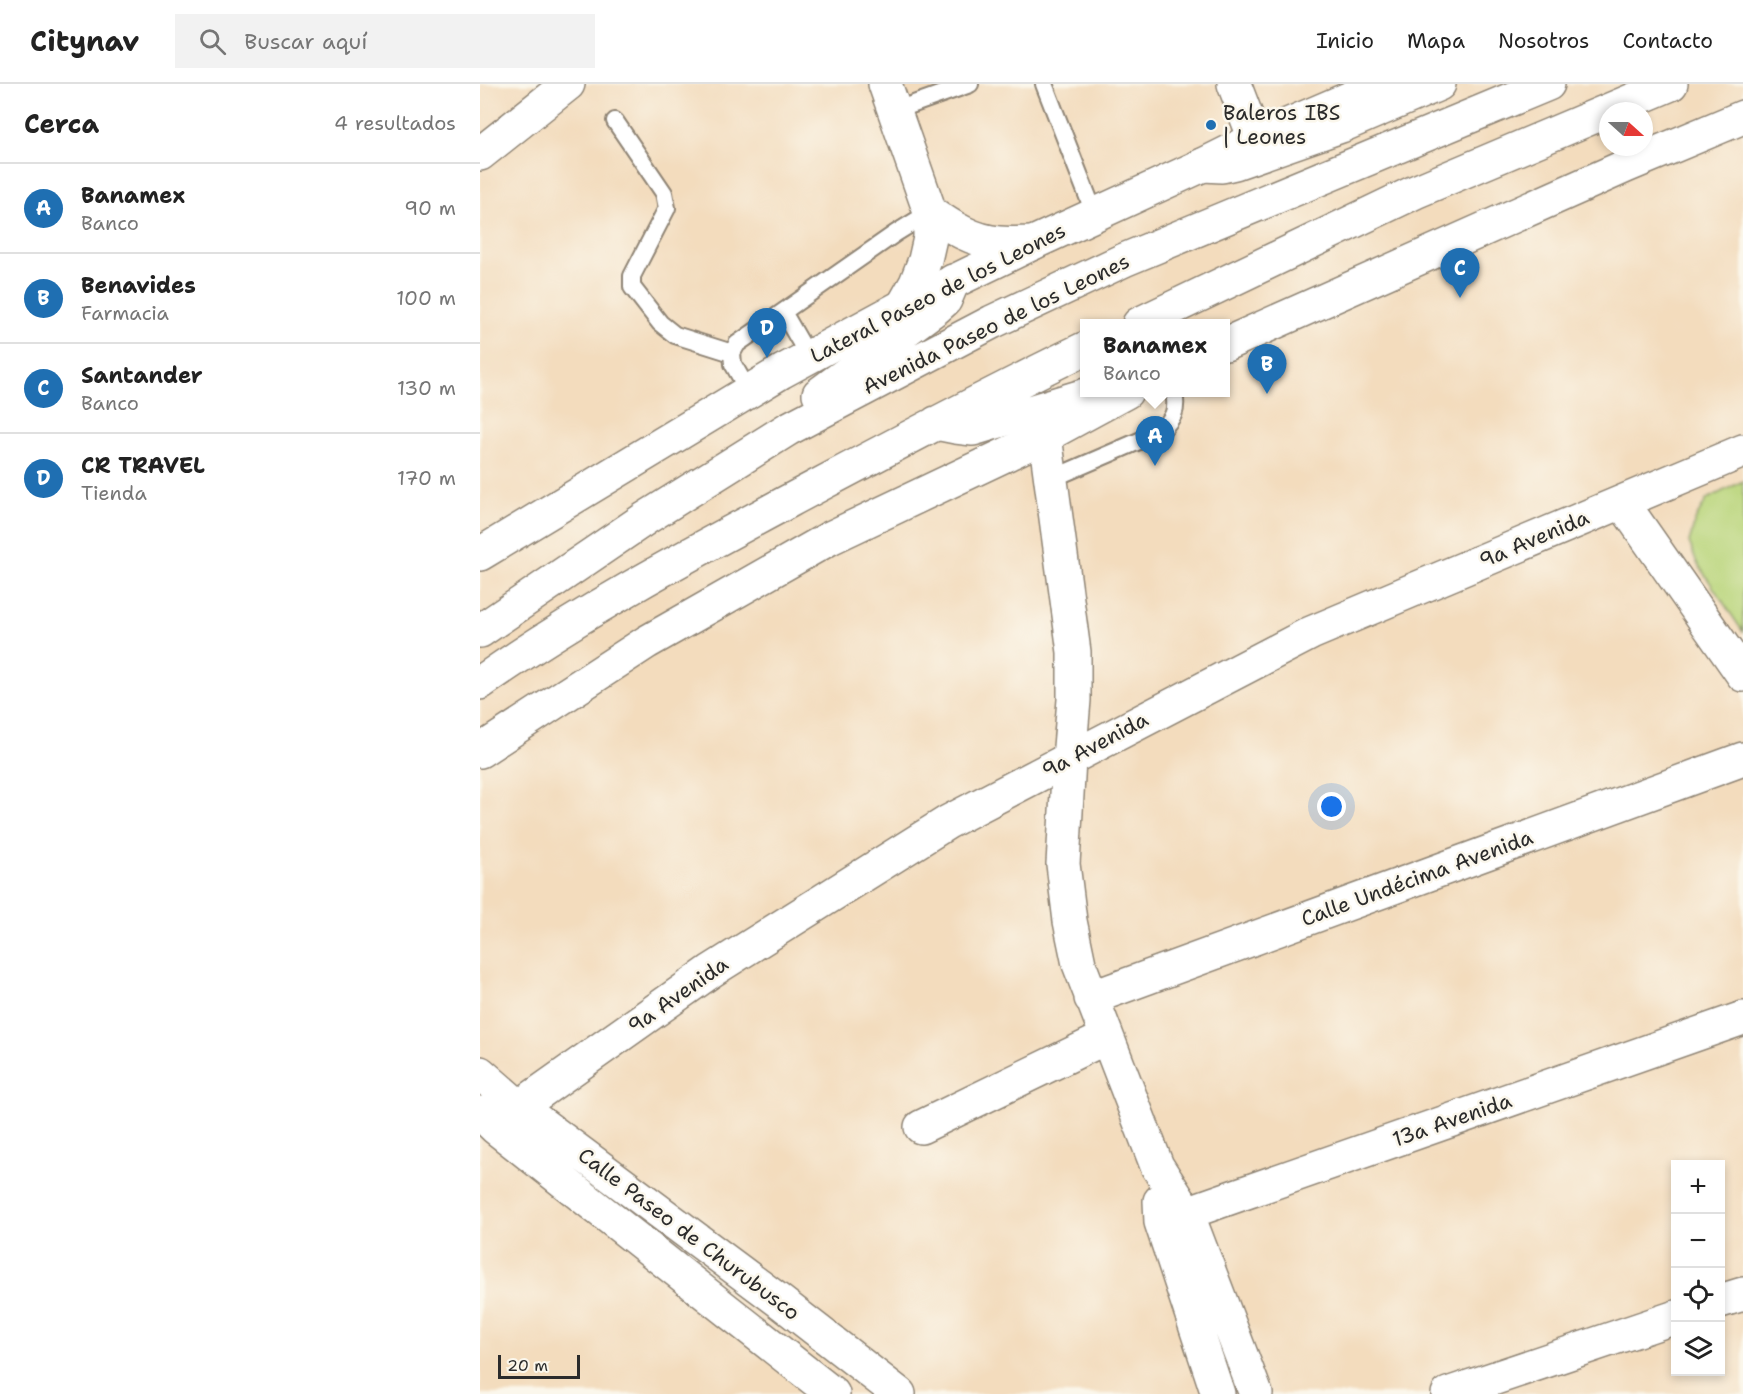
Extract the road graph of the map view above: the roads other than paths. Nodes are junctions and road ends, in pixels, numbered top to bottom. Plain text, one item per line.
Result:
1 (568, 84) edge
2 (970, 84) edge
3 (1044, 84) edge
4 (1234, 84) edge
5 (1383, 84) edge
6 (1439, 84) edge
7 (1548, 84) edge
8 (1671, 84) edge
9 (889, 97) edge
10 (1743, 117) edge
11 (615, 121) dead end
12 (1255, 139) junction
13 (480, 154) edge
14 (1203, 165) junction
15 (930, 212) junction
16 (1095, 215) junction
17 (1033, 243) junction
18 (953, 281) junction
19 (903, 306) junction
20 (783, 312) junction
21 (1149, 319) edge
22 (1230, 342) edge
23 (1080, 352) edge
24 (732, 353) junction
25 (809, 357) junction
26 (749, 392) junction
27 (1082, 397) edge
28 (1118, 397) edge
29 (1175, 397) edge
30 (936, 423) junction
31 (788, 429) junction
32 (1045, 436) junction
33 (1743, 451) edge
34 (1051, 479) junction
35 (1622, 502) junction
36 (480, 554) edge
37 (480, 631) edge
38 (1743, 675) edge
39 (480, 683) edge
40 (480, 751) edge
41 (1069, 759) junction
42 (1743, 759) edge
43 (1091, 998) junction
44 (1743, 1018) edge
45 (1107, 1036) junction
46 (480, 1073) edge
47 (498, 1116) edge
48 (921, 1127) dead end
49 (1174, 1217) junction
50 (1743, 1294) edge
51 (1725, 1299) edge
52 (1671, 1319) edge
53 (833, 1394) edge
54 (899, 1394) edge
55 (1218, 1394) edge
56 (1256, 1394) edge
57 (1448, 1394) edge

1 - 13 street
2 - 9 lane
3 - 16 lane
4 - 12 street
5 - 12 street, Lateral Paseo de los Leones
6 - 14 street
7 - 31 street, Avenida Paseo de los Leones
8 - 21 street
9 - 15 street
10 - 22 street
11 - 24 lane
12 - 14 street, Lateral Paseo de los Leones
14 - 16 street, Lateral Paseo de los Leones
15 - 17 street
15 - 19 street
15 - 20 lane
16 - 17 street, Lateral Paseo de los Leones
17 - 18 street, Lateral Paseo de los Leones
18 - 19 street, Lateral Paseo de los Leones
18 - 31 street
19 - 25 street, Lateral Paseo de los Leones
20 - 24 lane
20 - 25 lane
23 - 30 street
24 - 26 lane
25 - 26 street, Lateral Paseo de los Leones
26 - 36 street, Lateral Paseo de los Leones
27 - 30 street
28 - 32 street
29 - 34 lane
30 - 39 street
31 - 37 street, Avenida Paseo de los Leones
32 - 34 street
32 - 40 street
33 - 35 street, 9a Avenida
34 - 41 street
35 - 38 street
35 - 41 street, 9a Avenida
41 - 43 street
41 - 47 street, 9a Avenida
42 - 43 street, Calle Undécima Avenida
43 - 45 street
44 - 49 street, 13a Avenida
45 - 48 street
45 - 49 street
46 - 47 street, Calle Paseo de Churubusco
47 - 53 street, Calle Paseo de Churubusco
47 - 54 street, Calle Paseo de Churubusco
49 - 55 street
49 - 56 street
50 - 51 street
52 - 57 street

